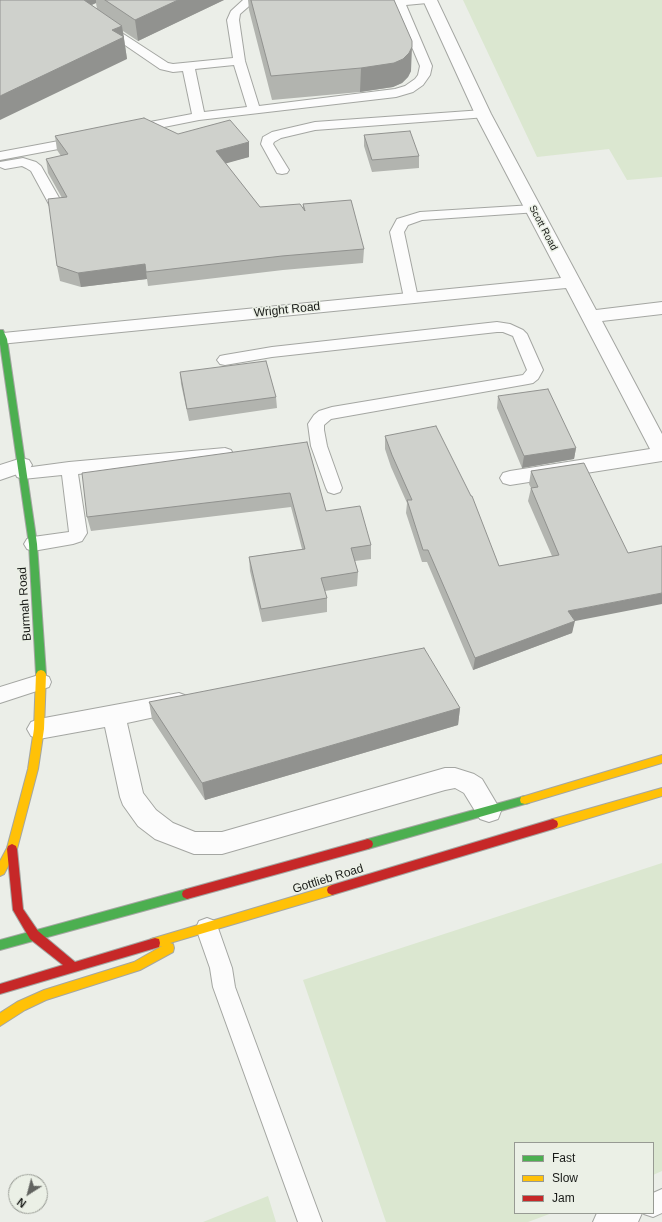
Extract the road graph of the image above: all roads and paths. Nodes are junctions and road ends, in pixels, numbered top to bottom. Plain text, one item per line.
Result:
1 (250, 0) edge
2 (427, 0) edge
3 (430, 0) edge
4 (398, 1) edge
5 (384, 2) edge
6 (93, 18) edge
7 (239, 61) junction
8 (188, 67) junction
9 (254, 110) junction
10 (483, 114) junction
11 (199, 116) junction
12 (123, 132) edge
13 (93, 138) edge
14 (0, 156) edge
15 (0, 166) edge
16 (282, 170) dead end
17 (55, 203) edge
18 (533, 209) junction
19 (572, 282) junction
20 (411, 298) junction
21 (662, 308) edge
22 (590, 316) junction
23 (1, 335) edge
24 (225, 360) dead end
25 (240, 453) edge
26 (662, 453) edge
27 (69, 468) junction
28 (22, 469) junction
29 (0, 473) edge
30 (510, 478) dead end
31 (334, 488) dead end
32 (33, 544) junction
33 (42, 682) junction
34 (0, 695) edge
35 (199, 699) edge
36 (114, 716) junction
37 (39, 729) junction
38 (662, 759) edge
39 (662, 792) edge
40 (489, 811) junction
41 (12, 849) junction
42 (0, 871) edge
43 (207, 928) junction
44 (34, 935) junction
45 (0, 945) edge
46 (72, 966) junction
47 (0, 989) edge
48 (0, 1020) edge
49 (627, 1214) edge
50 (310, 1222) edge
51 (605, 1222) edge

1 - 7 lane
2 - 4 lane
3 - 10 street, Scott Road
4 - 5 lane
4 - 9 lane
6 - 8 lane
7 - 8 lane
7 - 9 lane
8 - 11 lane
9 - 11 lane
10 - 16 lane
10 - 18 street, Scott Road
11 - 12 lane
13 - 14 lane
15 - 17 lane
18 - 19 street, Scott Road
18 - 20 lane
19 - 20 street, Wright Road
19 - 22 street, Scott Road
20 - 23 street, Wright Road
21 - 22 street
22 - 26 street, Scott Road
23 - 28 main road, Burmah Road
24 - 31 lane
25 - 27 lane
26 - 30 street
27 - 28 lane
27 - 32 lane
28 - 29 street
28 - 32 main road, Burmah Road
32 - 33 main road, Burmah Road
33 - 34 lane
33 - 37 main road, Burmah Road
35 - 36 street
36 - 37 street
36 - 40 street
37 - 41 main road, Burmah Road
38 - 40 main road, Gottlieb Road
39 - 43 main road, Gottlieb Road
40 - 44 main road, Gottlieb Road
41 - 42 main road, Burmah Road
41 - 44 main road
43 - 46 main road, Gottlieb Road
43 - 48 main road
43 - 50 lane
44 - 45 main road, Gottlieb Road
44 - 46 main road
46 - 47 main road, Gottlieb Road
49 - 51 lane

